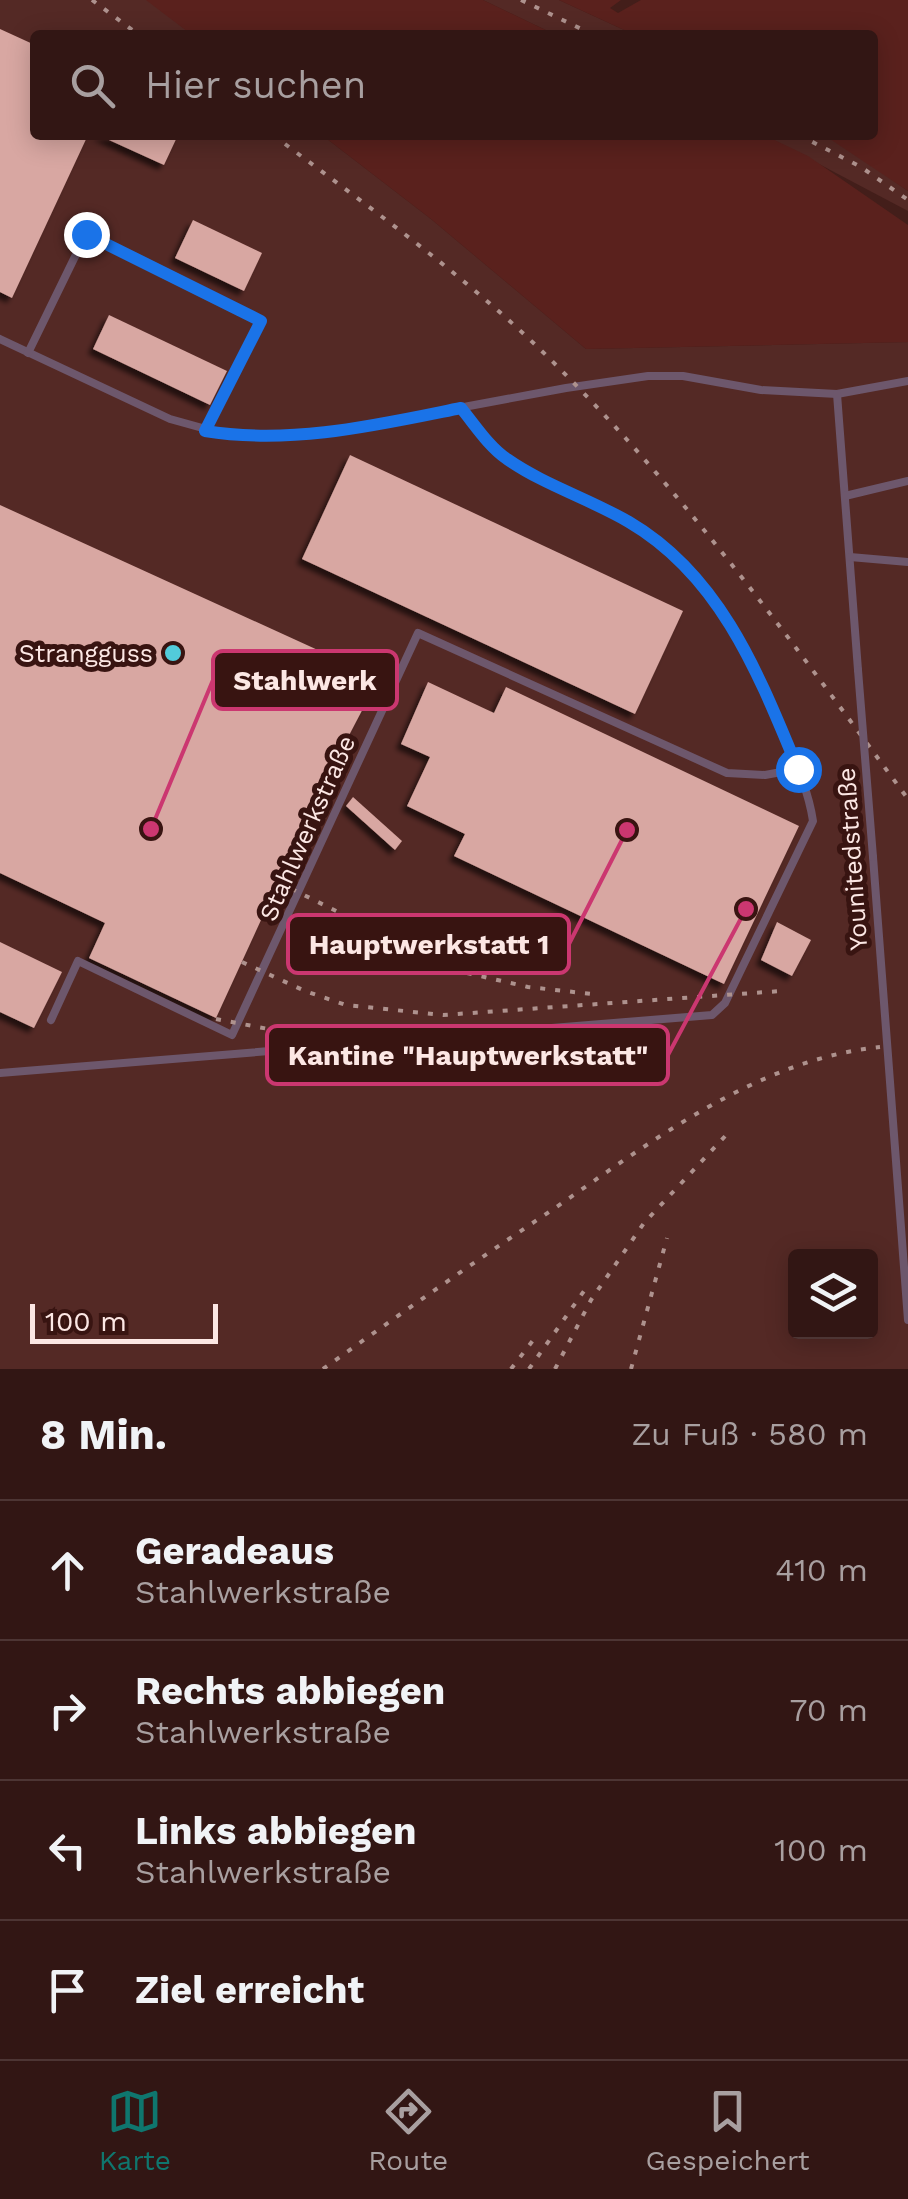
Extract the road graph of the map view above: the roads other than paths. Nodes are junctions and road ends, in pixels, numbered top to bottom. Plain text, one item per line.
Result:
1 (0, 339) edge
2 (28, 353) junction
3 (908, 381) edge
4 (837, 394) junction
5 (461, 408) junction
6 (205, 431) junction
7 (908, 481) edge
8 (845, 496) junction
9 (850, 557) junction
10 (908, 562) edge
11 (798, 769) junction
12 (51, 1020) dead end
13 (0, 1073) edge
14 (908, 1320) edge

1 - 2 lane
2 - 6 lane
2 - 6 lane
3 - 4 lane
4 - 5 lane
4 - 8 lane, Younitedstraße
5 - 6 lane
5 - 11 lane
7 - 8 lane
8 - 9 lane, Younitedstraße
9 - 10 lane
9 - 14 lane, Younitedstraße, bridge
11 - 12 lane, Stahlwerkstraße
11 - 13 lane

